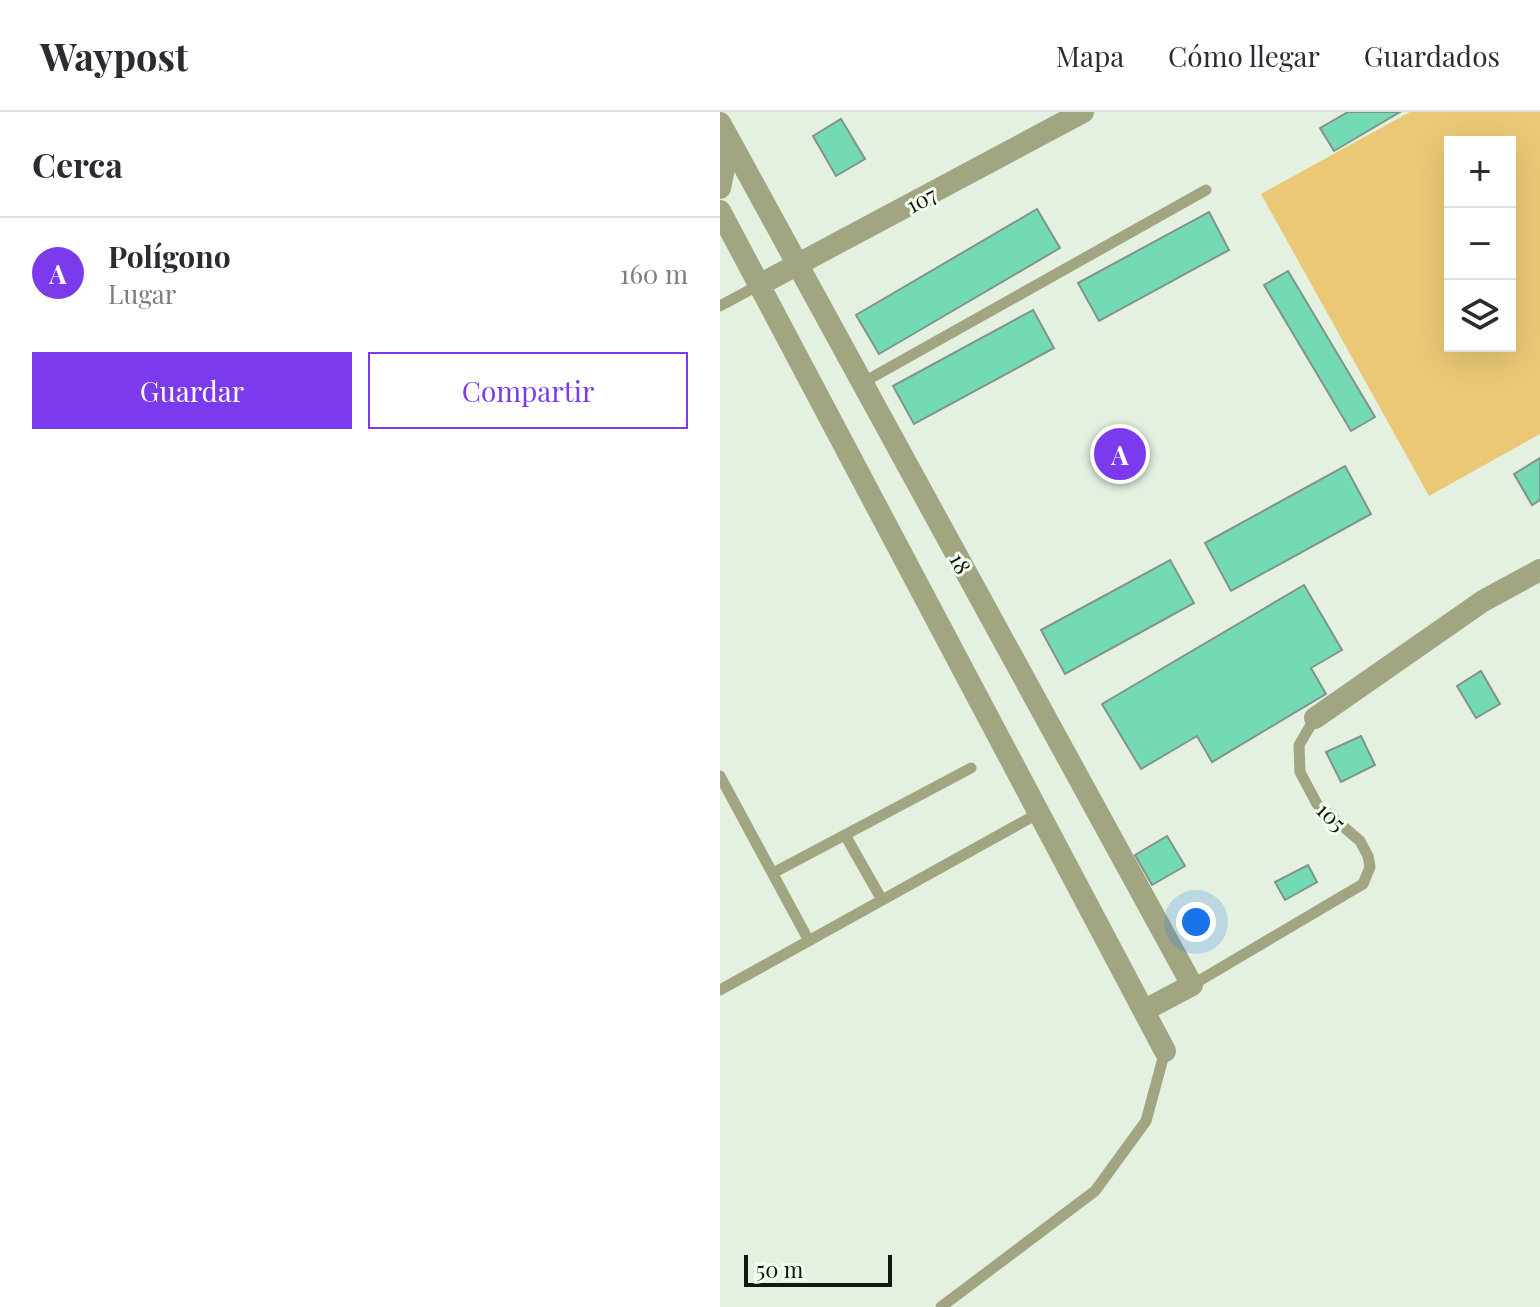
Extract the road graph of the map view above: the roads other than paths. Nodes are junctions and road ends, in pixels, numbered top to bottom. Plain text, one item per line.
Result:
1 (1083, 112) edge
2 (725, 132) edge
3 (720, 188) edge
4 (1206, 190) dead end
5 (720, 211) edge
6 (798, 264) junction
7 (759, 285) junction
8 (720, 306) edge
9 (862, 383) junction
10 (1540, 570) edge
11 (1315, 718) joint
12 (971, 768) dead end
13 (720, 776) edge
14 (1040, 812) junction
15 (845, 835) junction
16 (773, 873) junction
17 (882, 900) junction
18 (809, 941) junction
19 (1192, 985) junction
20 (720, 990) edge
21 (1145, 1010) junction
22 (1165, 1051) joint
23 (941, 1307) edge

1 - 6 street, 107
2 - 3 street, 18
2 - 6 street, 18
4 - 9 lane
5 - 7 street
6 - 7 street, 107
6 - 9 street, 18
7 - 8 lane
7 - 14 street
9 - 19 street, 18
10 - 11 street, 105
11 - 19 lane, 105
12 - 15 lane
13 - 16 lane
14 - 17 lane
14 - 21 street
15 - 16 lane
15 - 17 lane
16 - 18 lane
17 - 18 lane
18 - 20 lane
19 - 21 street, 105
21 - 22 street
22 - 23 lane

